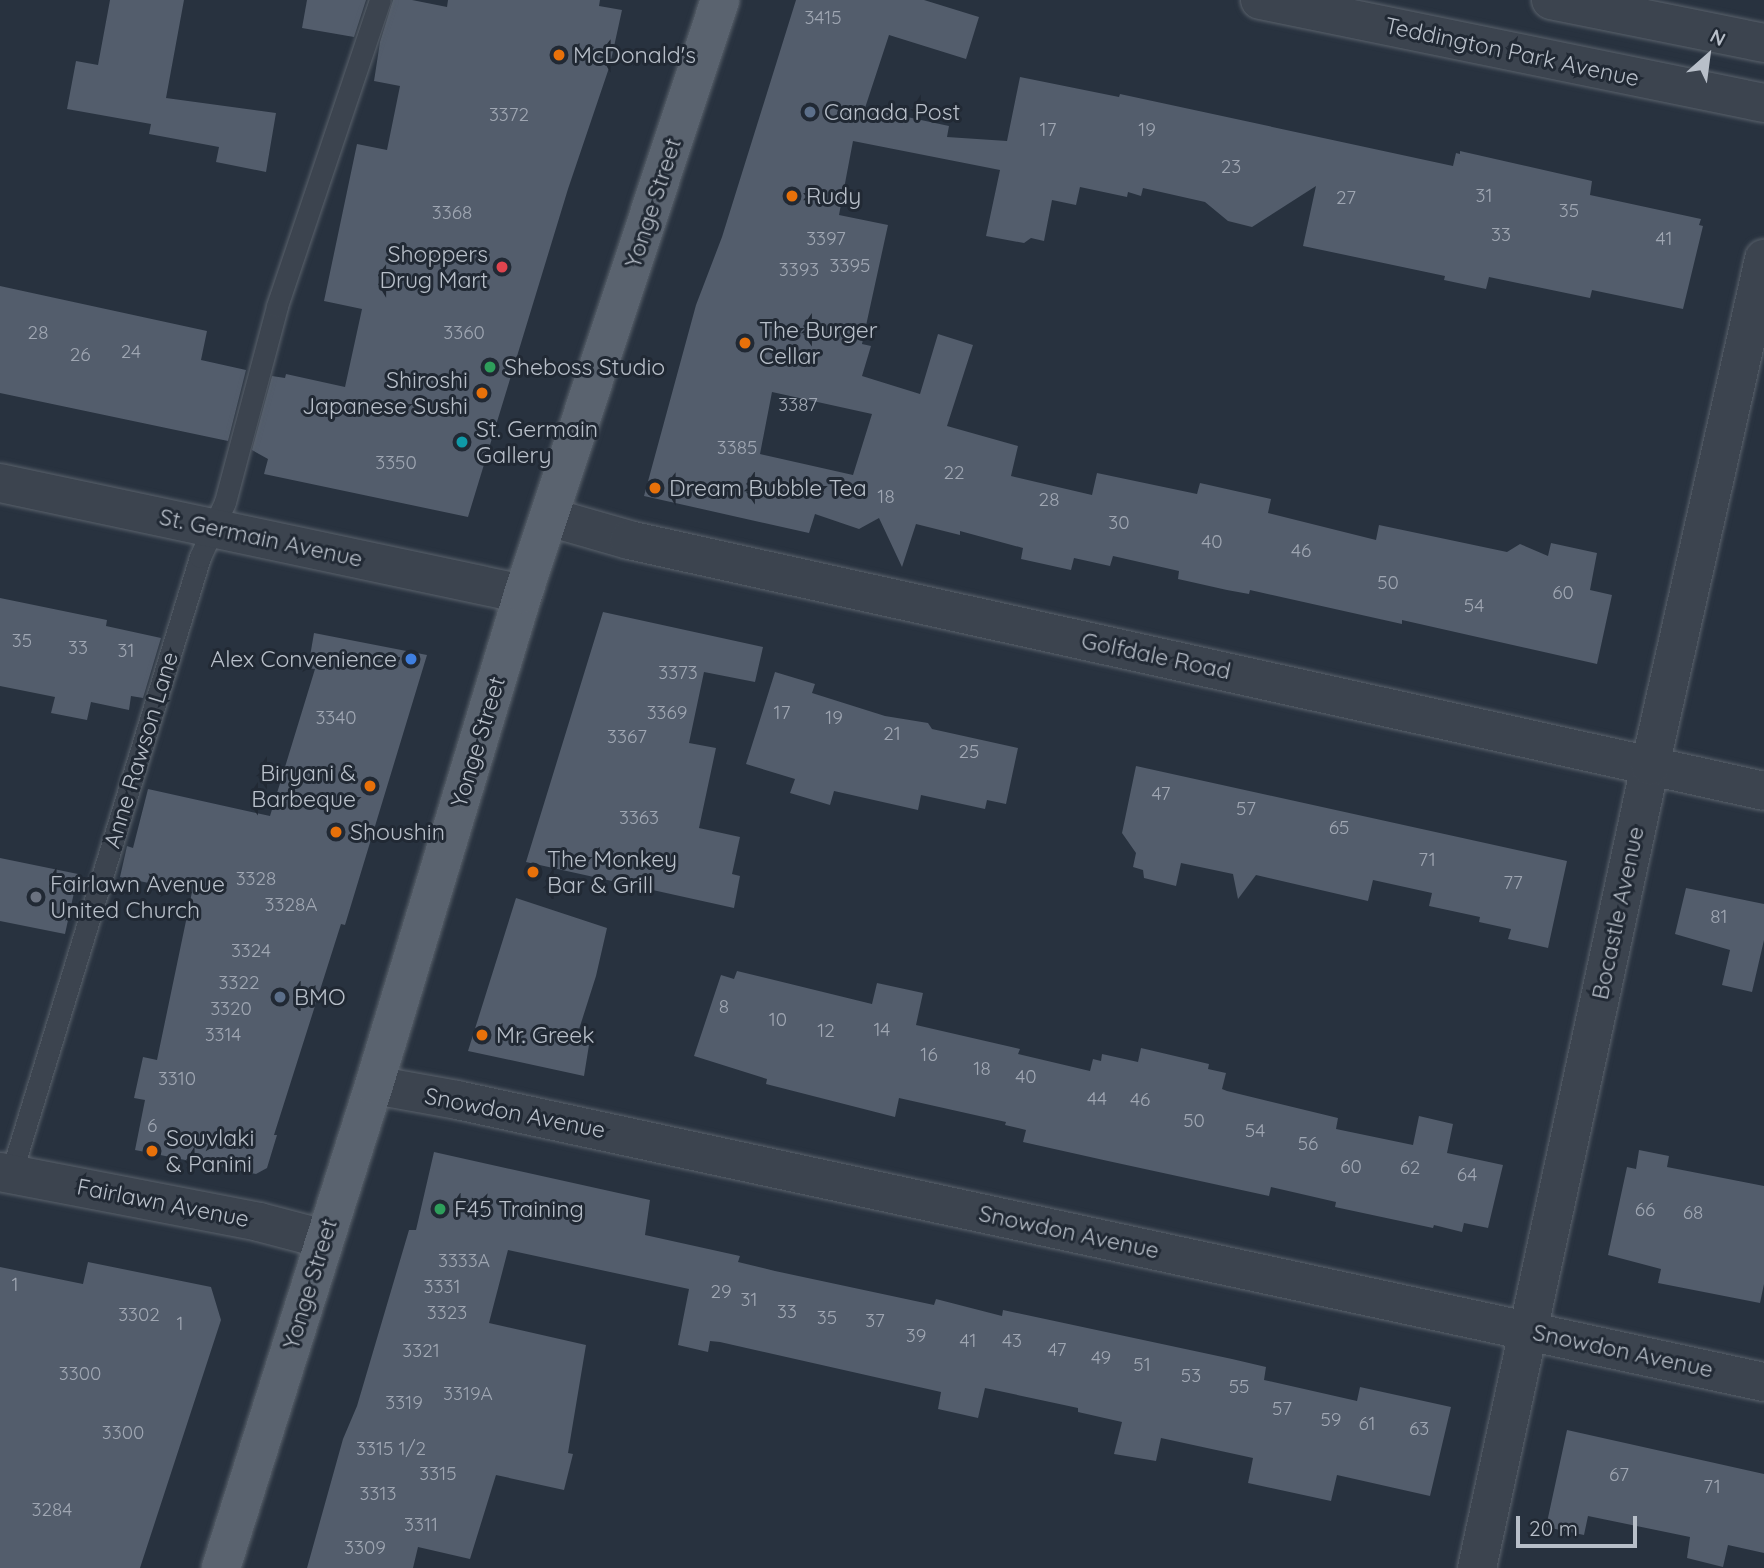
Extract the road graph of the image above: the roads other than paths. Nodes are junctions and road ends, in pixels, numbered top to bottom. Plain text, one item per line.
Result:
1 (380, 0) edge
2 (720, 0) edge
3 (1260, 0) edge
4 (1551, 0) edge
5 (1764, 43) edge
6 (1764, 103) edge
7 (1764, 260) edge
8 (0, 482) edge
9 (549, 517) junction
10 (214, 527) junction
11 (523, 594) junction
12 (1650, 766) junction
13 (1764, 791) edge
14 (374, 1085) junction
15 (6, 1173) edge
16 (324, 1239) junction
17 (1527, 1331) junction
18 (1764, 1382) edge
19 (221, 1568) edge
20 (1477, 1568) edge

1 - 10 lane, Anne Rawson Lane
2 - 9 main road, Yonge Street
3 - 6 street, Teddington Park Avenue
4 - 5 street
7 - 12 street, Bocastle Avenue
8 - 10 street, St. Germain Avenue
9 - 11 main road, Yonge Street
9 - 12 street, Golfdale Road
10 - 11 street, St. Germain Avenue
10 - 15 lane, Anne Rawson Lane
11 - 14 main road, Yonge Street
12 - 13 street, Golfdale Road
12 - 17 street, Bocastle Avenue
14 - 16 main road, Yonge Street
14 - 17 street, Snowdon Avenue
15 - 16 street, Fairlawn Avenue
16 - 19 main road, Yonge Street
17 - 18 street, Snowdon Avenue
17 - 20 street, Bocastle Avenue

